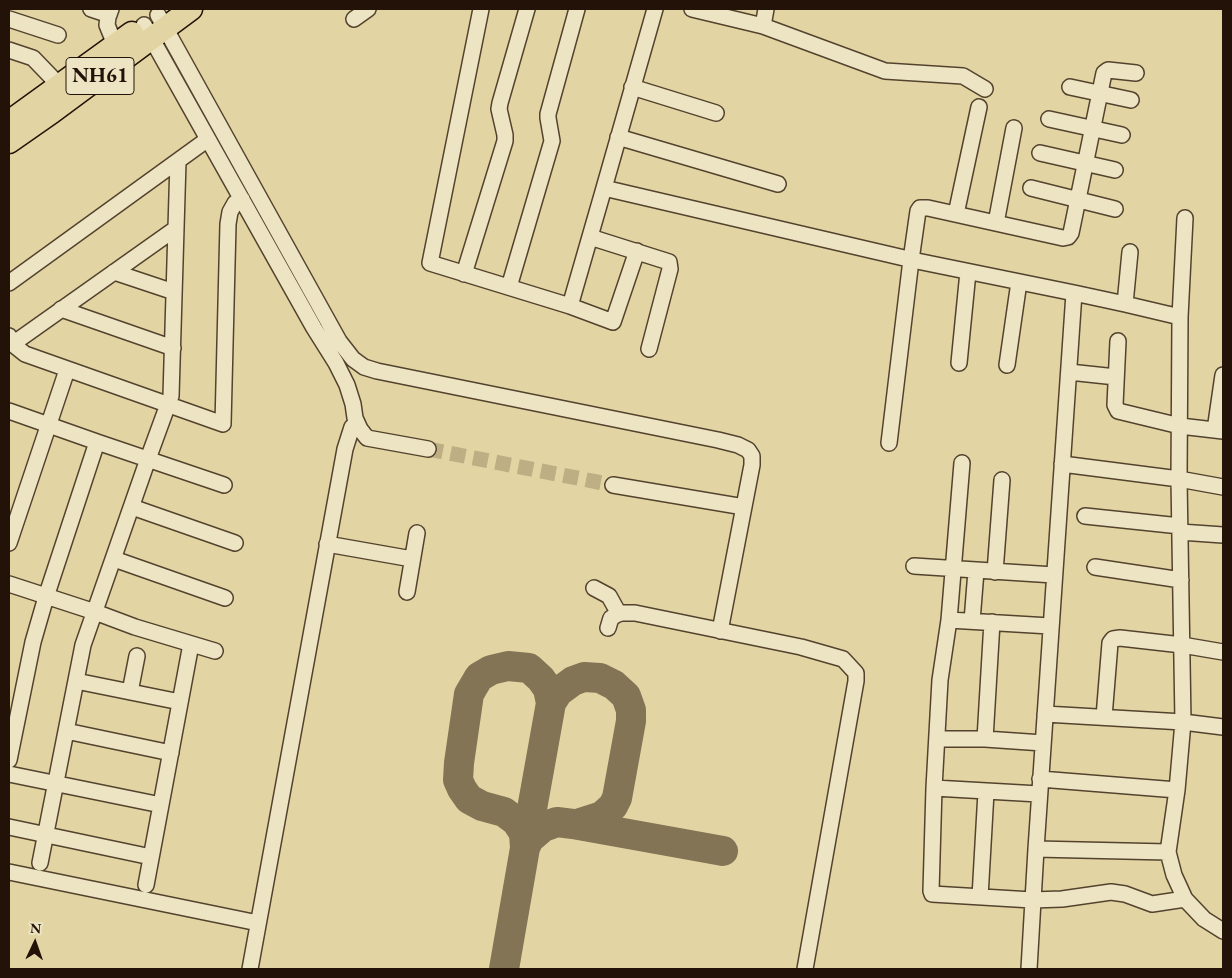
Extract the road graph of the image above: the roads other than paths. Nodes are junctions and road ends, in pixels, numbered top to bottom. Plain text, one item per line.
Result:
1 (91, 9) edge
2 (191, 9) edge
3 (368, 9) edge
4 (481, 9) edge
5 (527, 9) edge
6 (577, 9) edge
7 (655, 9) edge
8 (697, 9) edge
9 (766, 9) edge
10 (110, 12) edge
11 (9, 18) edge
12 (354, 19) dead end
13 (157, 23) edge
14 (763, 26) junction
15 (58, 35) dead end
16 (9, 50) edge
17 (118, 53) junction
18 (1136, 73) dead end
19 (60, 85) junction
20 (632, 87) junction
21 (1070, 87) dead end
22 (985, 89) dead end
23 (1100, 93) junction
24 (1131, 100) dead end
25 (979, 107) dead end
26 (716, 113) dead end
27 (1049, 118) dead end
28 (9, 122) edge
29 (1014, 128) dead end
30 (1092, 129) junction
31 (1122, 135) dead end
32 (618, 137) junction
33 (208, 139) junction
34 (9, 142) edge
35 (1040, 153) dead end
36 (178, 161) junction
37 (1085, 163) junction
38 (1115, 170) dead end
39 (778, 184) dead end
40 (604, 188) junction
41 (1031, 188) dead end
42 (242, 199) junction
43 (1078, 201) junction
44 (1115, 209) dead end
45 (956, 214) junction
46 (1184, 218) dead end
47 (996, 223) junction
48 (175, 229) junction
49 (590, 236) junction
50 (637, 251) junction
51 (1130, 252) dead end
52 (911, 260) junction
53 (114, 272) junction
54 (968, 272) junction
55 (464, 274) junction
56 (1019, 282) junction
57 (9, 283) edge
58 (509, 287) junction
59 (174, 292) junction
60 (1074, 293) junction
61 (1125, 304) junction
62 (310, 305) junction
63 (570, 306) junction
64 (61, 310) junction
65 (1180, 317) junction
66 (1118, 341) dead end
67 (10, 342) edge
68 (173, 348) junction
69 (649, 348) dead end
70 (353, 359) junction
71 (959, 362) dead end
72 (1007, 365) dead end
73 (338, 368) junction
74 (67, 370) junction
75 (1069, 372) junction
76 (1223, 375) edge
77 (1116, 377) junction
78 (168, 405) junction
79 (9, 411) edge
80 (357, 423) junction
81 (48, 425) junction
82 (1180, 426) junction
83 (1219, 431) edge
84 (97, 442) junction
85 (889, 443) dead end
86 (428, 448) tunnel mouth
87 (148, 459) junction
88 (962, 463) dead end
89 (1062, 464) junction
90 (1179, 479) junction
91 (1002, 480) dead end
92 (224, 485) dead end
93 (613, 485) tunnel mouth
94 (1223, 487) edge
95 (132, 507) junction
96 (744, 507) junction
97 (1085, 516) dead end
98 (1180, 529) junction
99 (417, 533) dead end
100 (1223, 536) edge
101 (235, 543) dead end
102 (9, 544) edge
103 (327, 544) junction
104 (114, 559) junction
105 (412, 559) junction
106 (914, 566) dead end
107 (1095, 567) dead end
108 (953, 570) junction
109 (976, 571) junction
110 (995, 572) junction
111 (1054, 575) junction
112 (1181, 580) junction
113 (9, 584) edge
114 (594, 588) dead end
115 (407, 592) dead end
116 (46, 597) junction
117 (225, 598) dead end
118 (96, 612) junction
119 (619, 614) junction
120 (949, 620) junction
121 (972, 621) junction
122 (992, 622) junction
123 (1050, 626) junction
124 (608, 628) dead end
125 (720, 631) junction
126 (191, 644) junction
127 (1182, 645) junction
128 (215, 651) dead end
129 (1223, 652) edge
130 (137, 656) dead end
131 (76, 681) junction
132 (130, 692) junction
133 (180, 702) junction
134 (1045, 714) junction
135 (1104, 718) junction
136 (1183, 722) junction
137 (1223, 726) edge
138 (66, 731) junction
139 (937, 739) junction
140 (985, 739) junction
141 (1043, 743) junction
142 (170, 752) junction
143 (9, 760) edge
144 (9, 774) edge
145 (56, 783) junction
146 (1040, 787) junction
147 (934, 788) junction
148 (1177, 790) junction
149 (986, 792) junction
150 (161, 805) junction
151 (9, 827) edge
152 (46, 835) junction
153 (1036, 849) junction
154 (1168, 852) junction
155 (151, 857) junction
156 (40, 863) dead end
157 (9, 872) edge
158 (146, 885) dead end
159 (980, 898) junction
160 (1185, 899) junction
161 (1032, 900) junction
162 (258, 923) junction
163 (1223, 932) edge
164 (250, 969) edge
165 (805, 969) edge
166 (1029, 969) edge

1 - 10 street
2 - 13 highway, NH61
3 - 12 street
4 - 55 street
5 - 55 street
6 - 58 street
7 - 20 street
8 - 14 street
9 - 14 street
10 - 17 street
11 - 15 street
13 - 17 highway, NH61
13 - 33 street
13 - 62 street
14 - 22 street
16 - 19 street
17 - 19 highway, NH61
17 - 34 highway, NH61
18 - 23 street
19 - 28 highway, NH61
20 - 26 street
20 - 32 street
21 - 23 street
23 - 24 street
23 - 30 street
25 - 45 street
27 - 30 street
29 - 47 street
30 - 31 street
30 - 37 street
32 - 39 street
32 - 40 street
33 - 36 street
33 - 42 street
35 - 37 street
36 - 48 street
36 - 57 street
37 - 38 street
37 - 43 street
40 - 49 street
40 - 52 street
41 - 43 street
42 - 62 street
42 - 78 street
43 - 44 street
43 - 47 street
45 - 47 street
45 - 52 street
46 - 65 street
48 - 53 street
48 - 59 street
49 - 50 street
49 - 63 street
50 - 63 street
50 - 69 street
51 - 61 street
52 - 54 street
52 - 85 street
53 - 59 street
53 - 64 street
54 - 56 street
54 - 71 street
55 - 58 street
56 - 60 street
56 - 72 street
58 - 63 street
59 - 68 street
60 - 61 street
60 - 75 street
61 - 65 street
62 - 70 street
62 - 73 street
64 - 67 street
64 - 68 street
65 - 82 street
66 - 77 street
67 - 74 street
68 - 78 street
70 - 73 street
70 - 96 street
73 - 80 street
74 - 78 street
74 - 81 street
75 - 77 street
75 - 89 street
76 - 83 street
77 - 82 street
78 - 87 street
79 - 81 street
80 - 86 street
80 - 103 street
81 - 84 street
81 - 102 street
82 - 83 street
82 - 90 street
84 - 87 street
84 - 116 street
87 - 92 street
87 - 95 street
88 - 108 street
89 - 90 street
89 - 111 street
90 - 94 street
90 - 98 street
91 - 110 street
93 - 96 street
95 - 101 street
95 - 104 street
96 - 125 street
97 - 98 street
98 - 100 street
98 - 112 street
99 - 105 street
103 - 105 street
103 - 162 street
104 - 117 street
104 - 118 street
105 - 115 street
106 - 108 street
107 - 112 street
108 - 109 street
108 - 120 street
109 - 110 street
109 - 121 street
110 - 111 street
111 - 123 street
112 - 127 street
113 - 116 street
114 - 119 street
116 - 118 street
116 - 143 street
118 - 126 street
118 - 131 street
119 - 124 street
119 - 125 street
120 - 121 street
120 - 139 street
121 - 122 street
122 - 123 street
122 - 140 street
123 - 134 street
125 - 165 street
126 - 128 street
126 - 133 street
127 - 129 street
127 - 135 street
127 - 136 street
130 - 132 street
131 - 132 street
131 - 138 street
132 - 133 street
133 - 142 street
134 - 135 street
134 - 141 street
135 - 136 street
136 - 137 street
136 - 148 street
138 - 142 street
138 - 145 street
139 - 140 street
139 - 147 street
140 - 141 street
141 - 146 street
142 - 150 street
144 - 145 street
145 - 150 street
145 - 152 street
146 - 148 street
146 - 149 street
146 - 153 street
147 - 149 street
147 - 159 street
148 - 154 street
149 - 159 street
150 - 155 street
151 - 152 street
152 - 155 street
152 - 156 street
153 - 154 street
153 - 161 street
154 - 160 street
155 - 158 street
157 - 162 street
159 - 161 street
160 - 161 street
160 - 163 street
161 - 166 street
162 - 164 street

